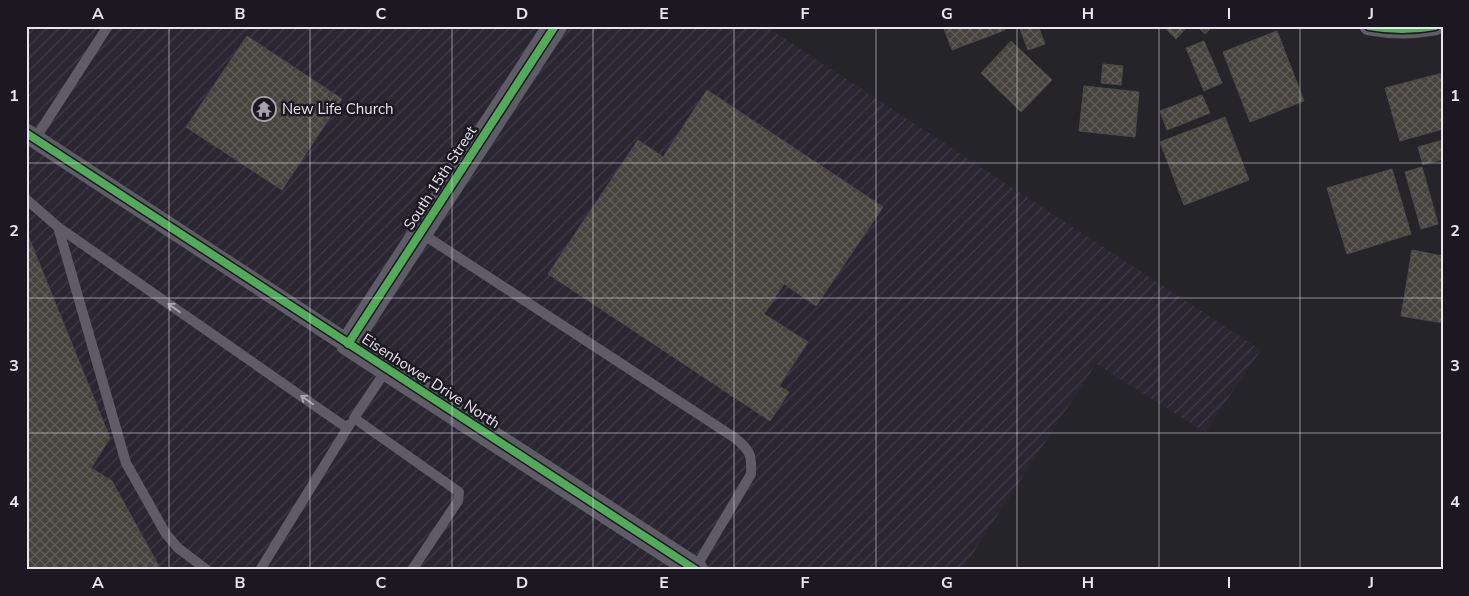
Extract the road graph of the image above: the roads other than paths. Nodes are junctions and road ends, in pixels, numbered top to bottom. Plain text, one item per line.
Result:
1 (108, 26) edge
2 (554, 26) edge
3 (1370, 26) edge
4 (1435, 26) edge
5 (30, 136) edge
6 (26, 199) edge
7 (58, 227) junction
8 (421, 233) junction
9 (348, 344) junction
10 (387, 369) junction
11 (354, 418) junction
12 (348, 428) junction
13 (695, 569) edge
14 (207, 570) edge
15 (260, 570) edge
16 (412, 570) edge

1 - 5 lane
2 - 8 street, South 15th Street
3 - 4 street
5 - 9 street, Eisenhower Drive North
6 - 7 lane
12 -> 7 lane
7 - 14 lane
8 - 9 street, South 15th Street
8 - 13 lane
9 - 10 street, Eisenhower Drive North
10 - 11 lane
10 - 13 street, Eisenhower Drive North
11 - 12 lane
11 - 16 lane
12 - 15 lane

